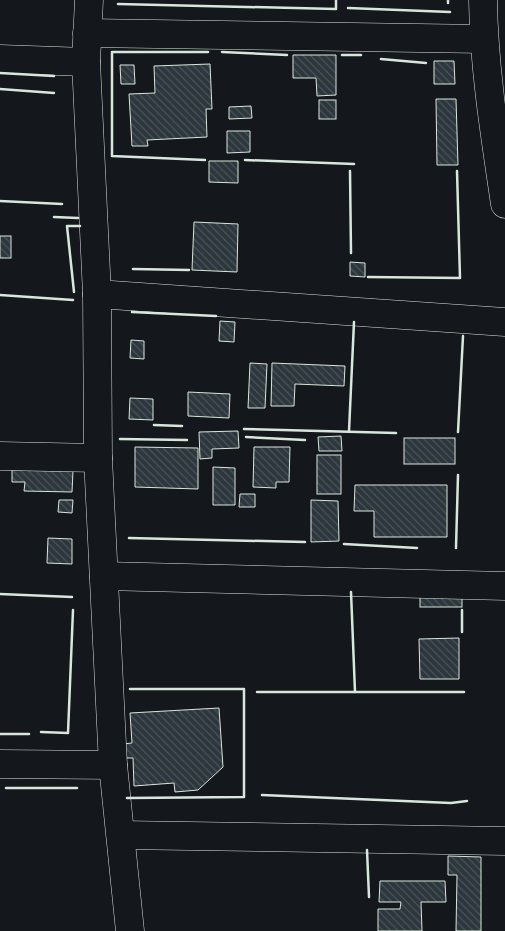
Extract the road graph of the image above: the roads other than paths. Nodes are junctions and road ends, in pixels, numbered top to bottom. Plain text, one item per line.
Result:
1 (89, 0) edge
2 (483, 0) edge
3 (88, 33) junction
4 (484, 39) junction
5 (0, 59) edge
6 (86, 62) junction
7 (499, 124) edge
8 (505, 204) edge
9 (97, 294) junction
10 (505, 322) edge
11 (0, 456) edge
12 (98, 458) junction
13 (104, 576) junction
14 (505, 586) edge
15 (0, 764) edge
16 (113, 765) junction
17 (121, 835) junction
18 (505, 841) edge
19 (130, 931) edge

1 - 3 street
2 - 4 street
3 - 4 street
3 - 6 street
4 - 7 street
5 - 6 street
6 - 9 street
7 - 8 street
9 - 10 street
9 - 12 street
11 - 12 street
12 - 13 street
13 - 14 street
13 - 16 street
15 - 16 street
16 - 17 street
17 - 18 street
17 - 19 street

